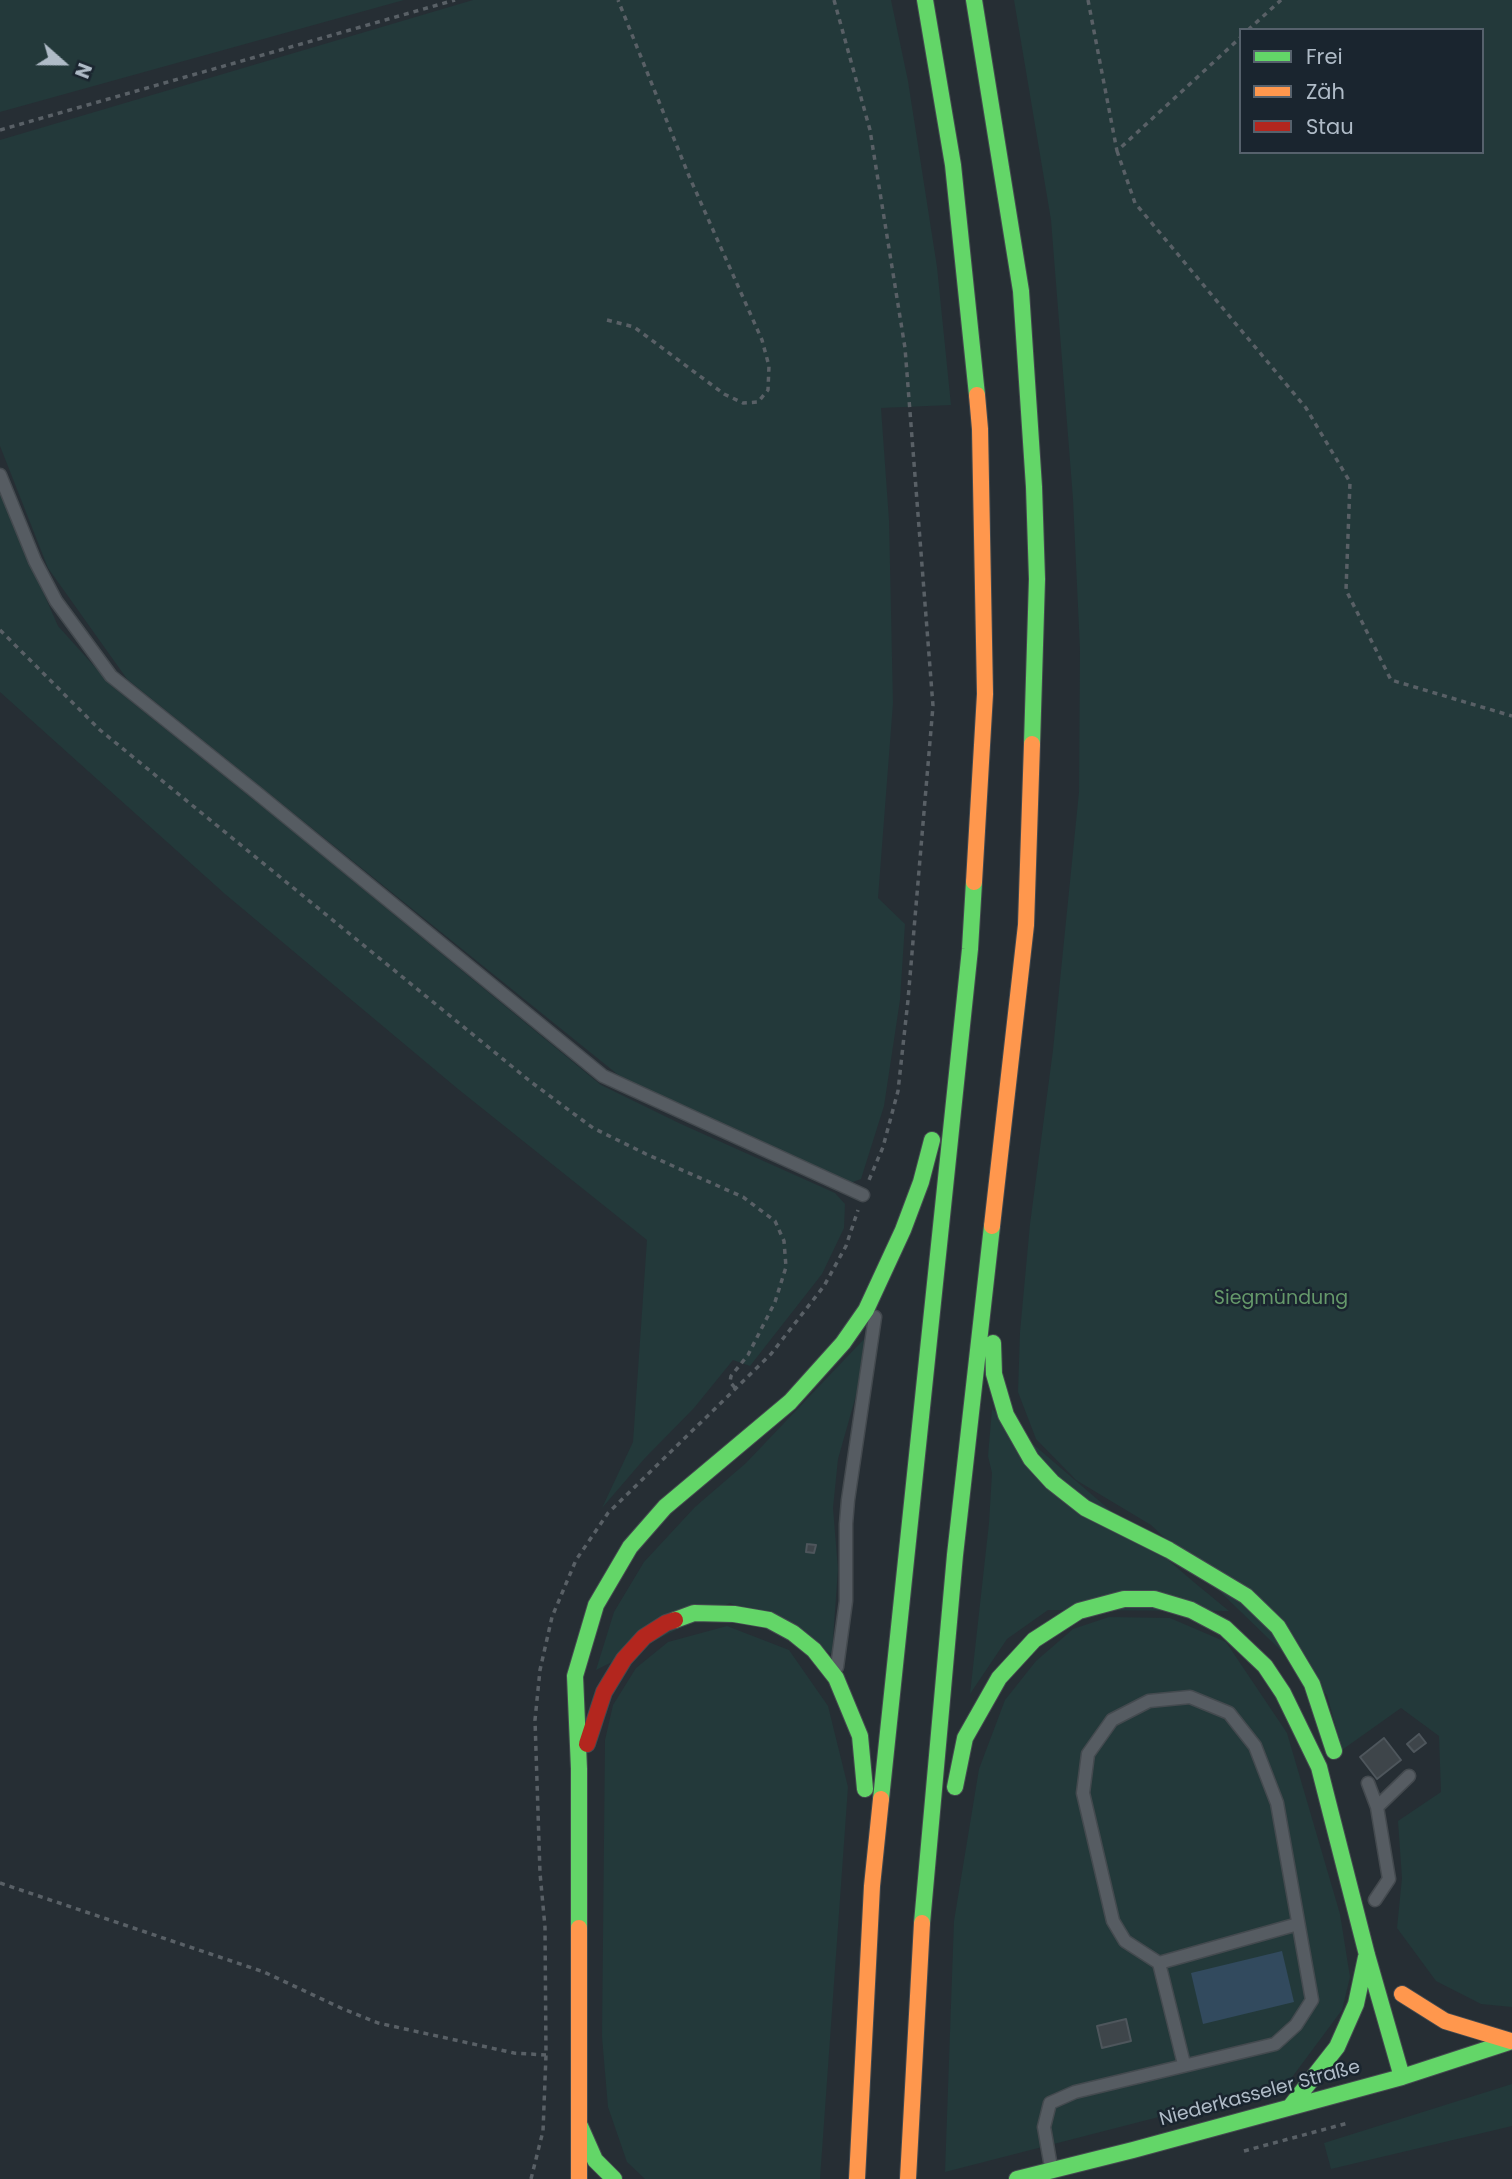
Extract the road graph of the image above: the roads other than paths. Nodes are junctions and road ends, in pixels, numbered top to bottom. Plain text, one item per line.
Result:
1 (925, 0) edge
2 (974, 0) edge
3 (0, 475) edge
4 (970, 949) junction
5 (863, 1195) road end
6 (992, 1229) junction
7 (880, 1282) junction
8 (836, 1678) junction
9 (579, 1769) junction
10 (1339, 1769) dead end
11 (1409, 1776) dead end
12 (1368, 1783) dead end
13 (1377, 1807) junction
14 (1367, 1874) dead end
15 (872, 1886) junction
16 (1376, 1907) joint
17 (1298, 1924) junction
18 (1367, 1955) junction
19 (919, 1957) junction
20 (1159, 1963) junction
21 (1409, 2019) dead end
22 (1511, 2041) edge
23 (1184, 2064) junction
24 (1402, 2077) junction
25 (1290, 2107) junction
26 (579, 2124) junction
27 (563, 2157) dead end
28 (1052, 2170) junction
29 (908, 2174) edge
30 (579, 2179) edge
31 (614, 2179) edge
32 (857, 2179) edge
33 (1017, 2179) edge

1 - 4 main road
2 - 6 main road
3 - 5 lane
4 - 7 main road
4 - 15 main road
6 - 10 main road
6 - 19 main road
7 - 8 lane
7 - 9 main road
8 - 9 main road
8 - 15 main road
9 - 26 main road
11 - 13 lane
12 - 13 lane
13 - 16 lane
14 - 16 main road
15 - 32 main road
17 - 20 lane
17 - 20 lane
17 - 23 lane
18 - 19 main road
18 - 24 main road
18 - 25 main road
19 - 29 main road
20 - 23 lane
21 - 22 main road
22 - 24 main road, Niederkasseler Straße
23 - 28 lane
24 - 25 main road, Niederkasseler Straße
25 - 28 main road, Niederkasseler Straße
26 - 27 main road
26 - 30 main road
26 - 31 main road
28 - 33 main road, Niederkasseler Straße

